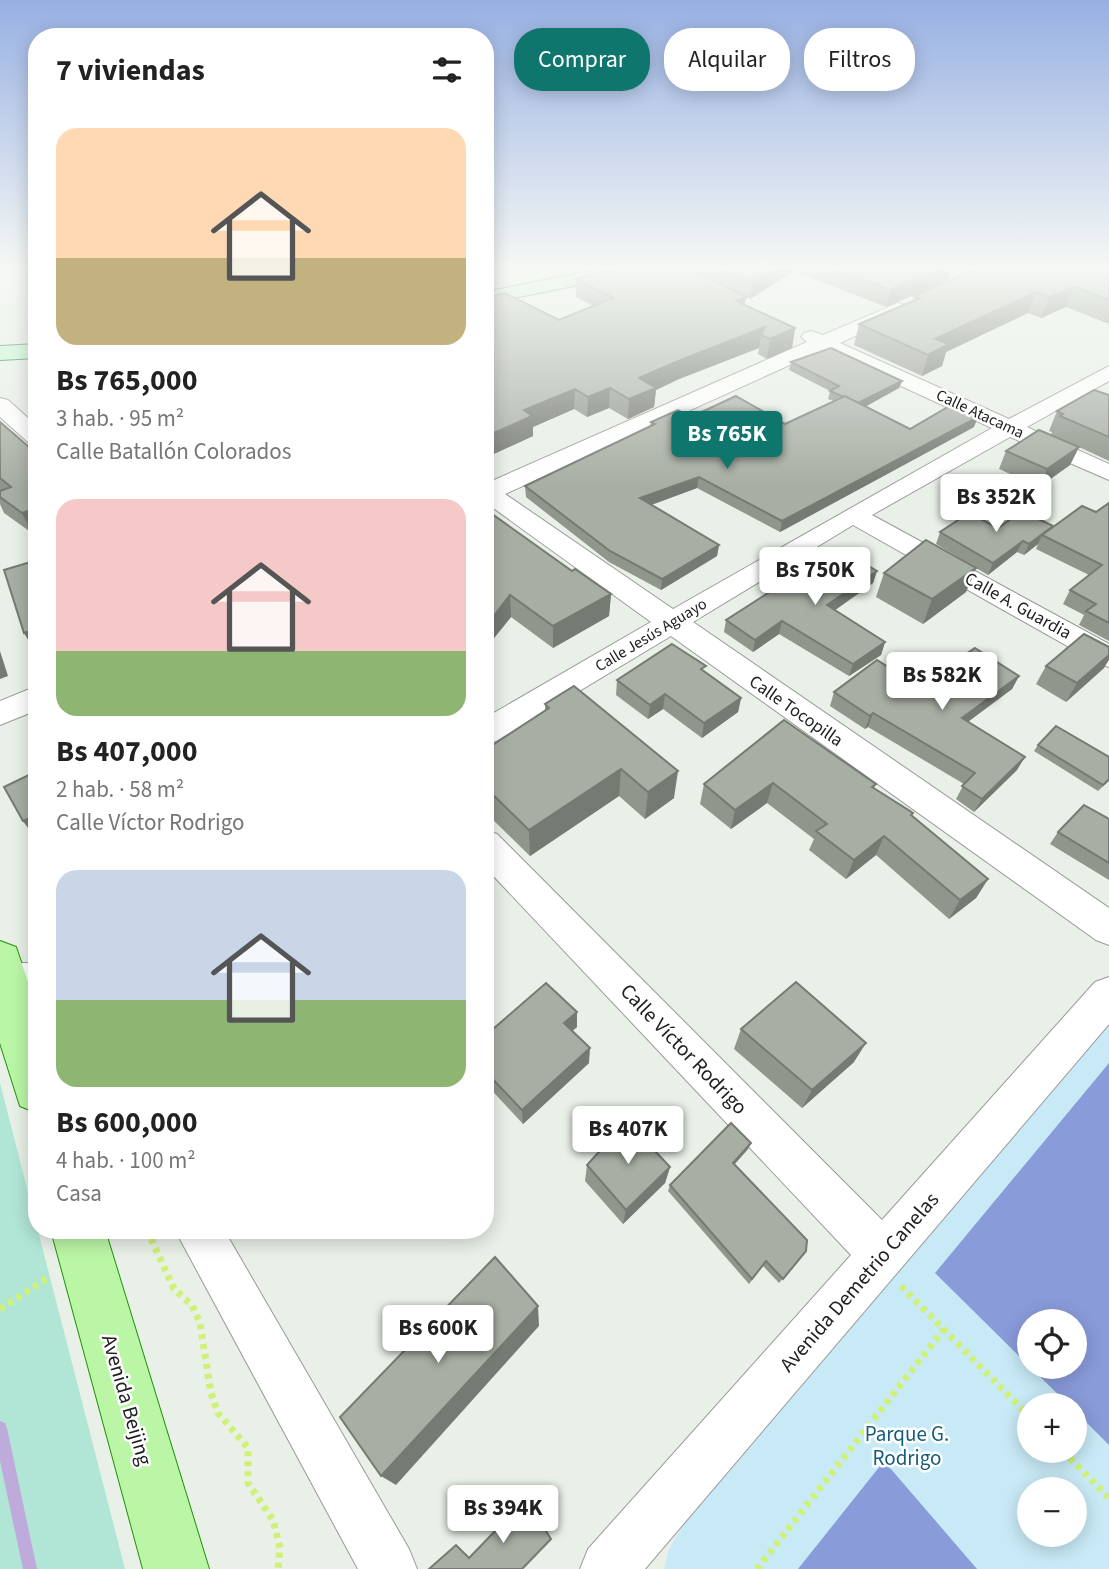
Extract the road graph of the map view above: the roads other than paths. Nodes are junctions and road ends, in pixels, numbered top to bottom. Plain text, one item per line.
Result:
1 (819, 340) edge
2 (827, 340) edge
3 (823, 342) junction
4 (28, 351) edge
5 (0, 353) edge
6 (1109, 372) edge
7 (0, 405) edge
8 (1007, 426) junction
9 (28, 430) edge
10 (1109, 473) edge
11 (494, 489) edge
12 (494, 499) edge
13 (853, 515) junction
14 (670, 623) junction
15 (1109, 657) edge
16 (28, 701) edge
17 (0, 714) edge
18 (494, 728) edge
19 (494, 853) edge
20 (1109, 929) edge
21 (11, 976) edge
22 (1109, 995) edge
23 (28, 1049) edge
24 (203, 1239) edge
25 (63, 1254) edge
26 (892, 1270) junction
27 (176, 1569) edge
28 (389, 1569) edge
29 (608, 1569) edge

1 - 3 street, Calle Atacama
2 - 3 street
3 - 8 street, Calle Atacama
3 - 11 street
4 - 5 main road
6 - 8 street, Calle Jesús Aguayo
7 - 9 street
8 - 10 street, Calle Atacama
8 - 13 street, Calle Jesús Aguayo
12 - 14 street, Calle Tocopilla
13 - 14 street, Calle Jesús Aguayo
13 - 15 street, Calle A. Guardia
14 - 18 street, Calle Jesús Aguayo
14 - 20 street, Calle Tocopilla
16 - 17 street
19 - 26 street, Calle Víctor Rodrigo
21 - 23 main road
22 - 26 street, Avenida Demetrio Canelas
24 - 28 street
25 - 27 main road, Avenida Beijing
26 - 29 street, Avenida Demetrio Canelas

